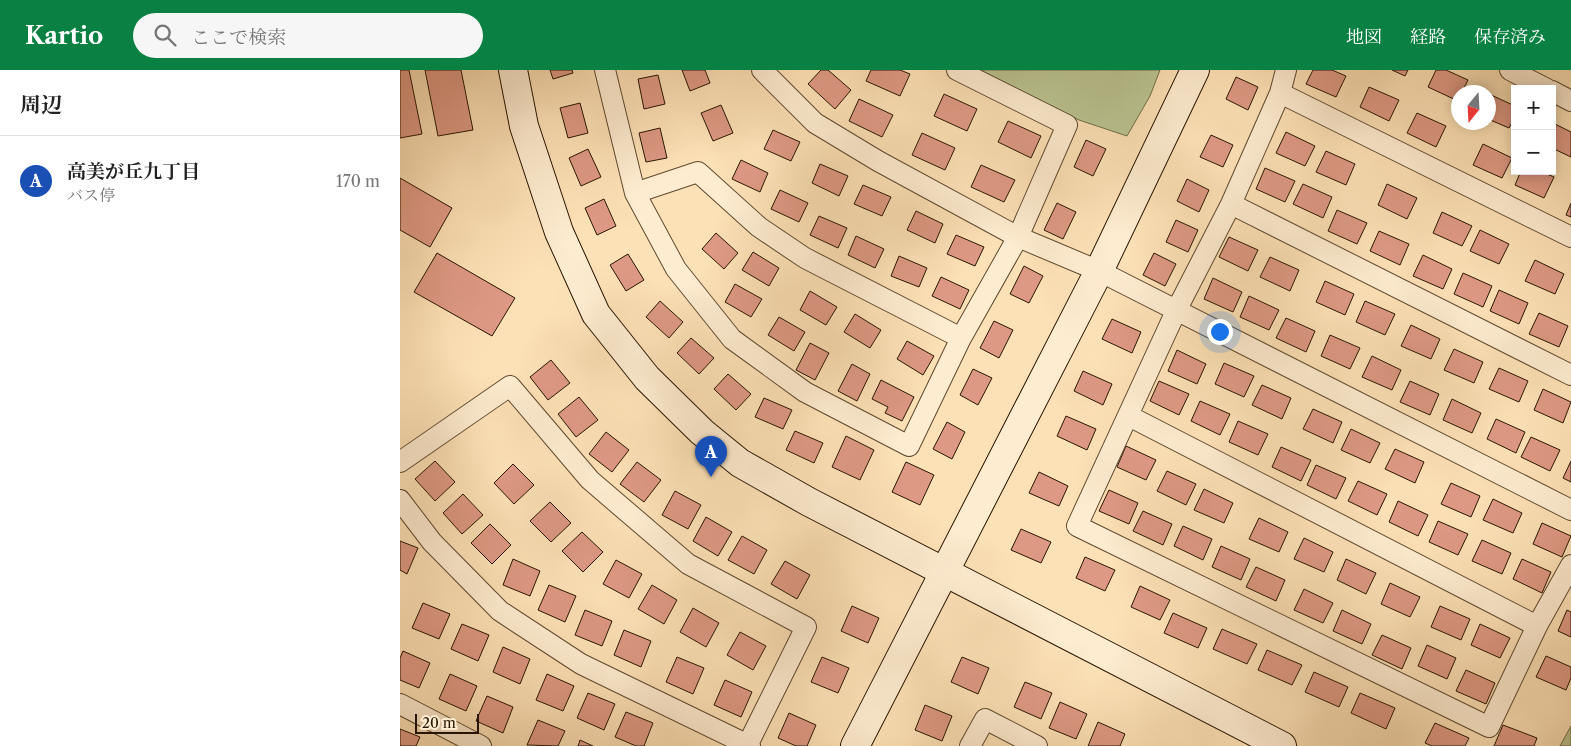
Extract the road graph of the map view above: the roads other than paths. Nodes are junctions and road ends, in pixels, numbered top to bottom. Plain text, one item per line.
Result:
1 (513, 70) edge
2 (605, 70) edge
3 (762, 70) edge
4 (957, 70) edge
5 (1195, 70) edge
6 (1286, 70) edge
7 (1510, 70) edge
8 (1539, 85) edge
9 (1280, 93) junction
10 (1556, 93) edge
11 (1571, 101) edge
12 (635, 193) junction
13 (1231, 204) junction
14 (1018, 237) junction
15 (1571, 237) edge
16 (1099, 271) junction
17 (1177, 310) junction
18 (961, 338) junction
19 (1571, 375) edge
20 (1129, 416) junction
21 (400, 462) edge
22 (400, 500) edge
23 (1571, 510) edge
24 (1571, 564) edge
25 (944, 570) junction
26 (1537, 626) junction
27 (400, 704) edge
28 (481, 746) edge
29 (748, 746) edge
30 (855, 746) edge
31 (970, 746) edge
32 (1037, 746) edge
33 (1282, 746) edge

1 - 25 street
2 - 12 street
3 - 14 street
4 - 14 street
5 - 16 street
6 - 9 street
7 - 8 street
9 - 13 street
9 - 15 street
10 - 11 street
12 - 18 street
12 - 18 street
13 - 17 street
13 - 19 street
14 - 16 street
14 - 18 street
16 - 17 street
16 - 25 street
17 - 20 street
17 - 23 street
20 - 26 street
20 - 26 street
21 - 29 street
22 - 29 street
24 - 26 street
25 - 30 street
25 - 33 street
27 - 28 street
31 - 32 street

